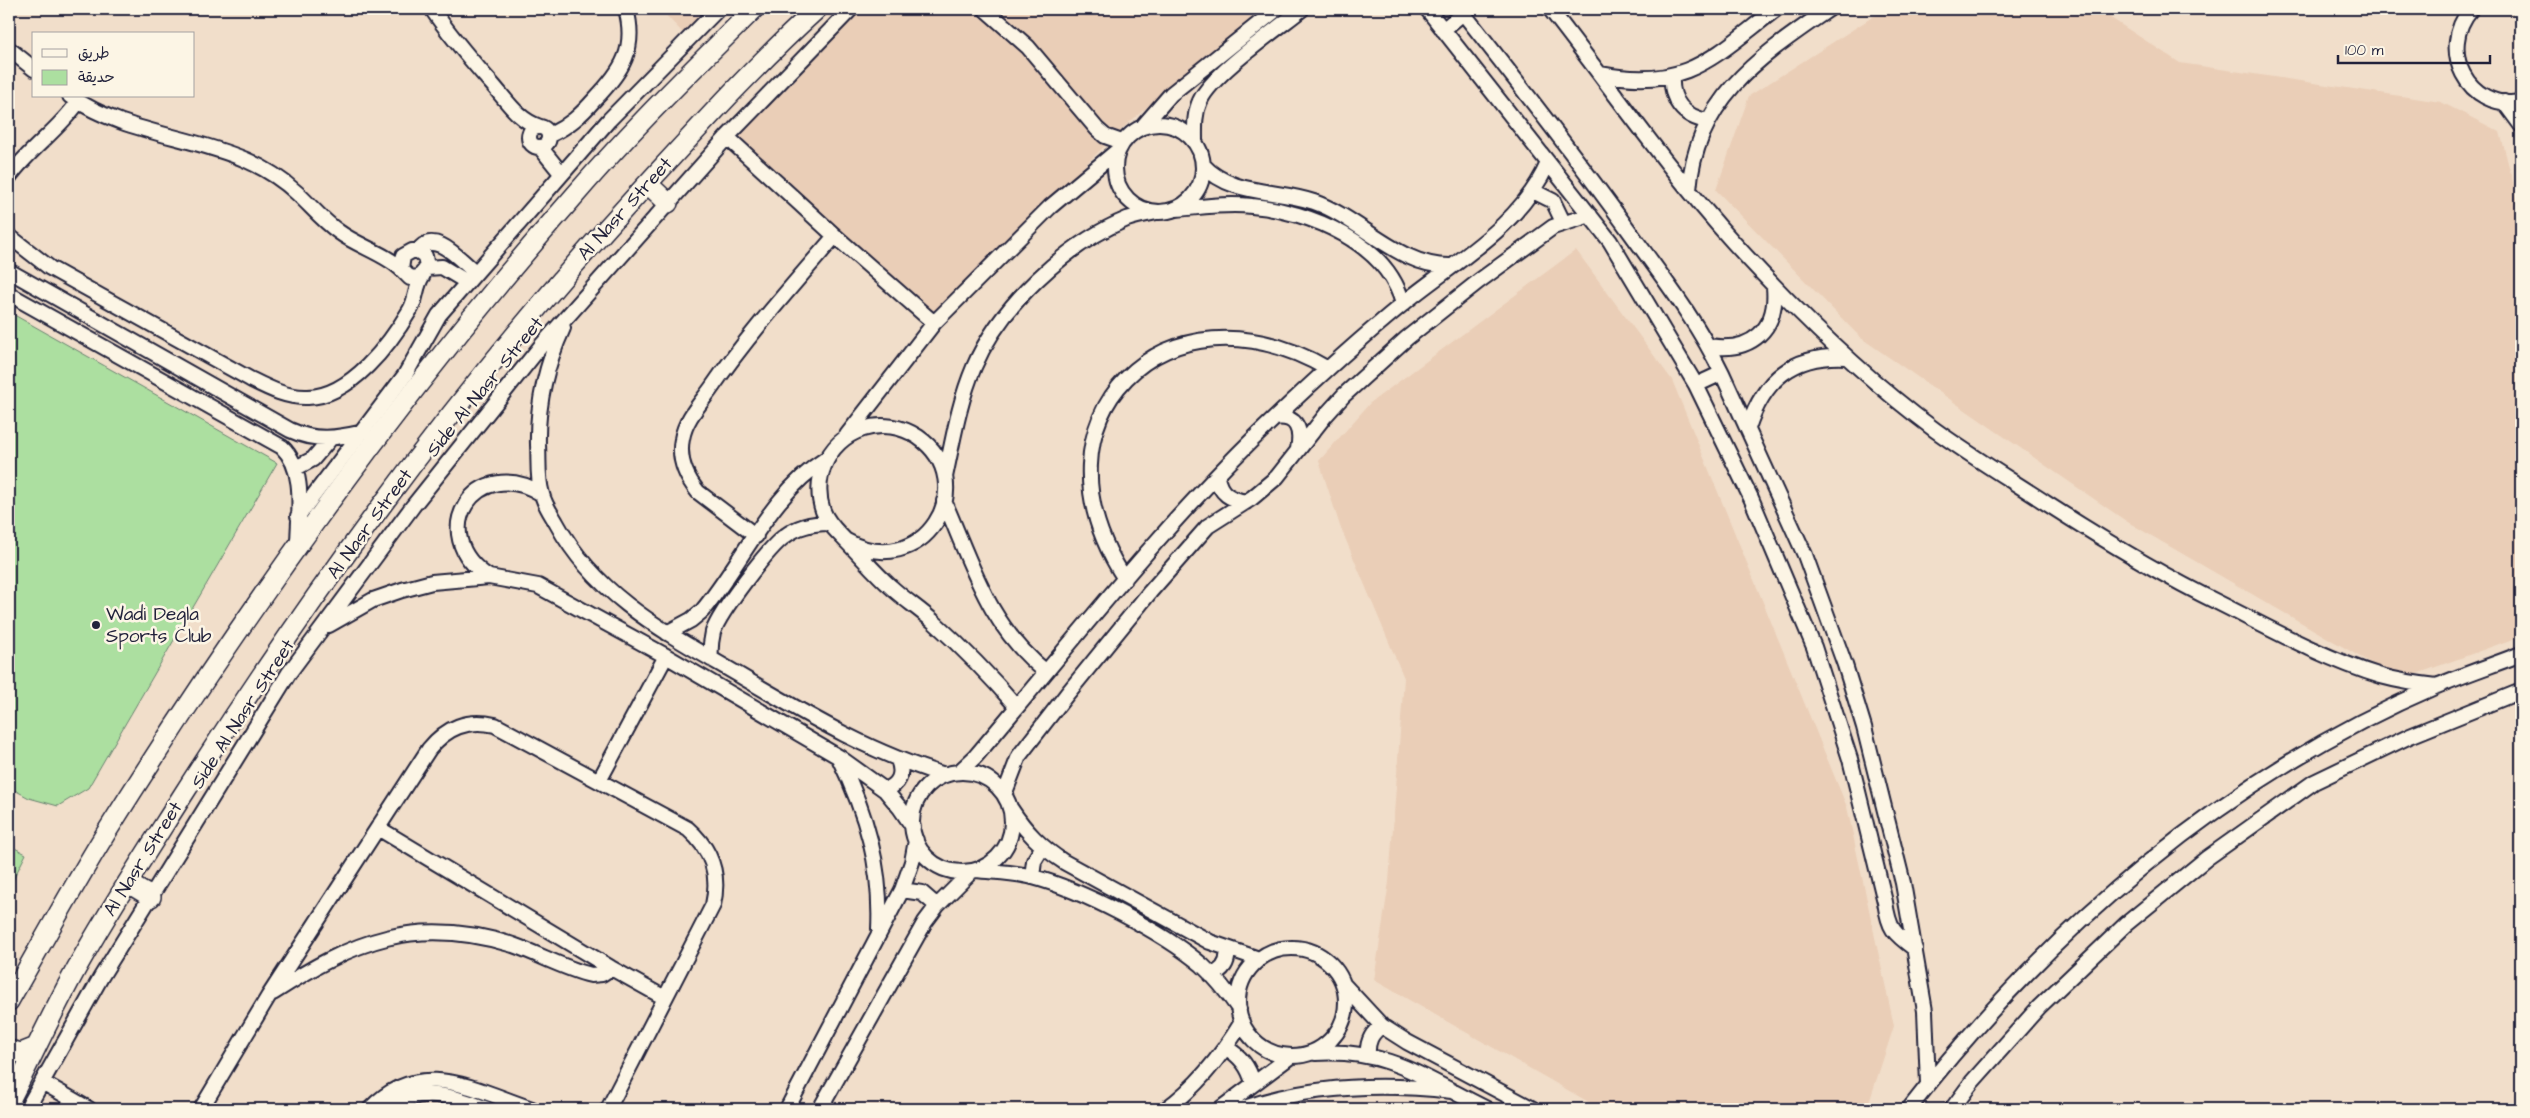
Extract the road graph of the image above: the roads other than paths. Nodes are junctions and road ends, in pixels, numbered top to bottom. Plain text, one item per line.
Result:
1 (432, 9) edge
2 (626, 9) edge
3 (718, 9) edge
4 (754, 9) edge
5 (818, 9) edge
6 (851, 9) edge
7 (985, 9) edge
8 (1276, 9) edge
9 (1302, 9) edge
10 (1427, 9) edge
11 (1550, 9) edge
12 (1776, 9) edge
13 (1829, 9) edge
14 (2471, 9) edge
15 (1462, 11) edge
16 (1443, 30) junction
17 (9, 49) edge
18 (32, 67) edge
19 (1601, 74) junction
20 (1672, 75) junction
21 (74, 99) edge
22 (2504, 102) junction
23 (2521, 102) edge
24 (516, 113) junction
25 (1708, 121) junction
26 (1144, 125) junction
27 (2521, 125) edge
28 (545, 131) junction
29 (727, 137) junction
30 (529, 138) junction
31 (1195, 142) junction
32 (1120, 146) junction
33 (540, 147) junction
34 (1548, 163) junction
35 (1203, 165) junction
36 (561, 173) junction
37 (9, 177) edge
38 (648, 184) junction
39 (1689, 190) junction
40 (1533, 191) junction
41 (668, 203) junction
42 (1173, 210) junction
43 (1157, 212) junction
44 (1590, 215) junction
45 (1563, 222) junction
46 (9, 236) edge
47 (834, 236) junction
48 (1451, 266) junction
49 (413, 269) junction
50 (9, 271) edge
51 (471, 277) junction
52 (1774, 287) junction
53 (9, 294) edge
54 (1403, 304) junction
55 (568, 316) junction
56 (934, 323) junction
57 (1709, 346) junction
58 (1847, 357) junction
59 (1328, 370) junction
60 (1722, 373) junction
61 (1696, 385) junction
62 (1275, 418) junction
63 (388, 425) junction
64 (1748, 428) junction
65 (362, 432) junction
66 (330, 439) junction
67 (843, 439) junction
68 (1298, 450) junction
69 (826, 459) junction
70 (296, 468) junction
71 (1217, 477) junction
72 (945, 478) junction
73 (542, 494) junction
74 (944, 501) junction
75 (1246, 502) junction
76 (298, 516) junction
77 (829, 523) junction
78 (756, 536) junction
79 (845, 540) junction
80 (298, 546) junction
81 (489, 577) junction
82 (1125, 579) junction
83 (320, 631) junction
84 (667, 633) junction
85 (2521, 654) edge
86 (666, 656) junction
87 (711, 659) junction
88 (1046, 672) junction
89 (2438, 686) junction
90 (2521, 691) edge
91 (1017, 707) junction
92 (839, 757) junction
93 (898, 760) junction
94 (959, 772) junction
95 (945, 775) junction
96 (599, 781) junction
97 (885, 790) junction
98 (1007, 801) junction
99 (378, 828) junction
100 (914, 833) junction
101 (1042, 848) junction
102 (973, 871) junction
103 (1032, 877) junction
104 (128, 883) junction
105 (902, 890) junction
106 (151, 897) junction
107 (937, 906) junction
108 (879, 933) junction
109 (1915, 949) junction
110 (1227, 950) junction
111 (1259, 959) junction
112 (611, 968) junction
113 (1211, 975) junction
114 (1344, 985) junction
115 (268, 997) junction
116 (665, 998) junction
117 (9, 1001) edge
118 (1240, 1015) junction
119 (1382, 1026) junction
120 (36, 1047) junction
121 (1226, 1048) junction
122 (9, 1050) edge
123 (1312, 1053) junction
124 (1368, 1055) junction
125 (1291, 1056) junction
126 (42, 1082) junction
127 (1253, 1083) junction
128 (1928, 1084) junction
129 (1452, 1091) junction
130 (9, 1102) edge
131 (1469, 1105) edge
132 (27, 1109) edge
133 (89, 1109) edge
134 (201, 1109) edge
135 (370, 1109) edge
136 (389, 1109) edge
137 (488, 1109) edge
138 (532, 1109) edge
139 (608, 1109) edge
140 (787, 1109) edge
141 (820, 1109) edge
142 (1166, 1109) edge
143 (1220, 1109) edge
144 (1241, 1109) edge
145 (1487, 1109) edge
146 (1534, 1109) edge
147 (1909, 1109) edge
148 (1952, 1109) edge

1 - 24 street
2 - 28 street
3 - 36 street
4 - 63 main road
5 - 38 main road, Al Nasr Street
6 - 29 street, Side Al Nasr Street
7 - 32 street
8 - 26 street
9 - 31 street
10 - 16 street
11 - 19 street
12 - 20 street
13 - 25 street
14 - 22 street
15 - 16 street
15 - 57 street
16 - 34 street
17 - 18 street
19 - 20 street
19 - 39 street
20 - 25 street
21 - 37 street
21 - 49 street
22 - 23 street
22 - 27 street
24 - 28 street
24 - 30 street
25 - 39 street
26 - 31 street
26 - 32 street
28 - 30 street
28 - 33 street
29 - 41 street, Side Al Nasr Street
29 - 47 street
30 - 33 street
31 - 35 street
32 - 43 street
32 - 56 street
33 - 36 street
34 - 40 street
34 - 44 street
35 - 42 street
35 - 48 street
36 - 51 street
38 - 41 main road
38 - 104 main road, Al Nasr Street
39 - 52 street
40 - 45 street
40 - 48 street
41 - 55 street, Side Al Nasr Street
42 - 43 street
42 - 54 street
43 - 72 street
44 - 45 street
44 - 61 street
45 - 68 street
46 - 49 street
47 - 56 street
47 - 78 street
48 - 54 street
49 - 51 street
49 - 51 street
50 - 66 street
51 - 65 street
52 - 57 street
52 - 58 street
53 - 70 street
54 - 59 street
55 - 73 street
55 - 83 street, Side Al Nasr Street
56 - 67 street
57 - 60 street
58 - 64 street
58 - 89 street
59 - 62 street
59 - 82 street
60 - 61 street
60 - 64 street
61 - 109 street
62 - 68 street
62 - 71 street
63 - 65 street
63 - 80 main road
64 - 109 street
65 - 66 street
65 - 76 street
66 - 70 street
67 - 69 street
67 - 72 street
68 - 75 street
69 - 77 street
69 - 78 street
70 - 76 street
71 - 75 street
71 - 82 street
72 - 74 street
73 - 81 street
73 - 84 street
74 - 79 street
74 - 88 street
75 - 98 street
76 - 80 street
77 - 79 street
77 - 87 street
78 - 84 street
79 - 91 street
80 - 117 main road
81 - 83 street
81 - 86 street
82 - 88 street
83 - 106 street, Side Al Nasr Street
84 - 87 street
85 - 89 street
86 - 92 street
86 - 96 street
87 - 93 street
88 - 91 street
89 - 128 street
90 - 148 street
91 - 94 street
92 - 97 street
92 - 108 street
93 - 95 street
93 - 97 street
94 - 95 street
94 - 98 street
95 - 100 street
96 - 99 street
96 - 116 street
97 - 100 street
98 - 101 street
98 - 102 street
99 - 112 street
99 - 115 street
100 - 102 street
100 - 105 street
101 - 103 street
101 - 110 street
102 - 103 street
102 - 107 street
103 - 113 street
104 - 106 main road
104 - 120 main road, Al Nasr Street
105 - 107 street
105 - 108 street
106 - 126 street, Side Al Nasr Street
107 - 141 street
108 - 140 street
109 - 128 street
110 - 111 street
110 - 113 street
111 - 114 street
111 - 118 street
112 - 115 street
112 - 116 street
113 - 118 street
114 - 119 street
114 - 123 street
115 - 134 street
116 - 139 street
118 - 121 street
118 - 125 street
119 - 124 street
119 - 146 street
120 - 122 main road
120 - 130 main road, Al Nasr Street
121 - 127 street
121 - 142 street
123 - 124 street
123 - 125 street
124 - 129 street
125 - 127 street
126 - 132 street, Side Al Nasr Street
126 - 133 street
127 - 143 street
128 - 147 street
129 - 131 street
129 - 144 street
131 - 145 street
135 - 138 street
136 - 137 street

